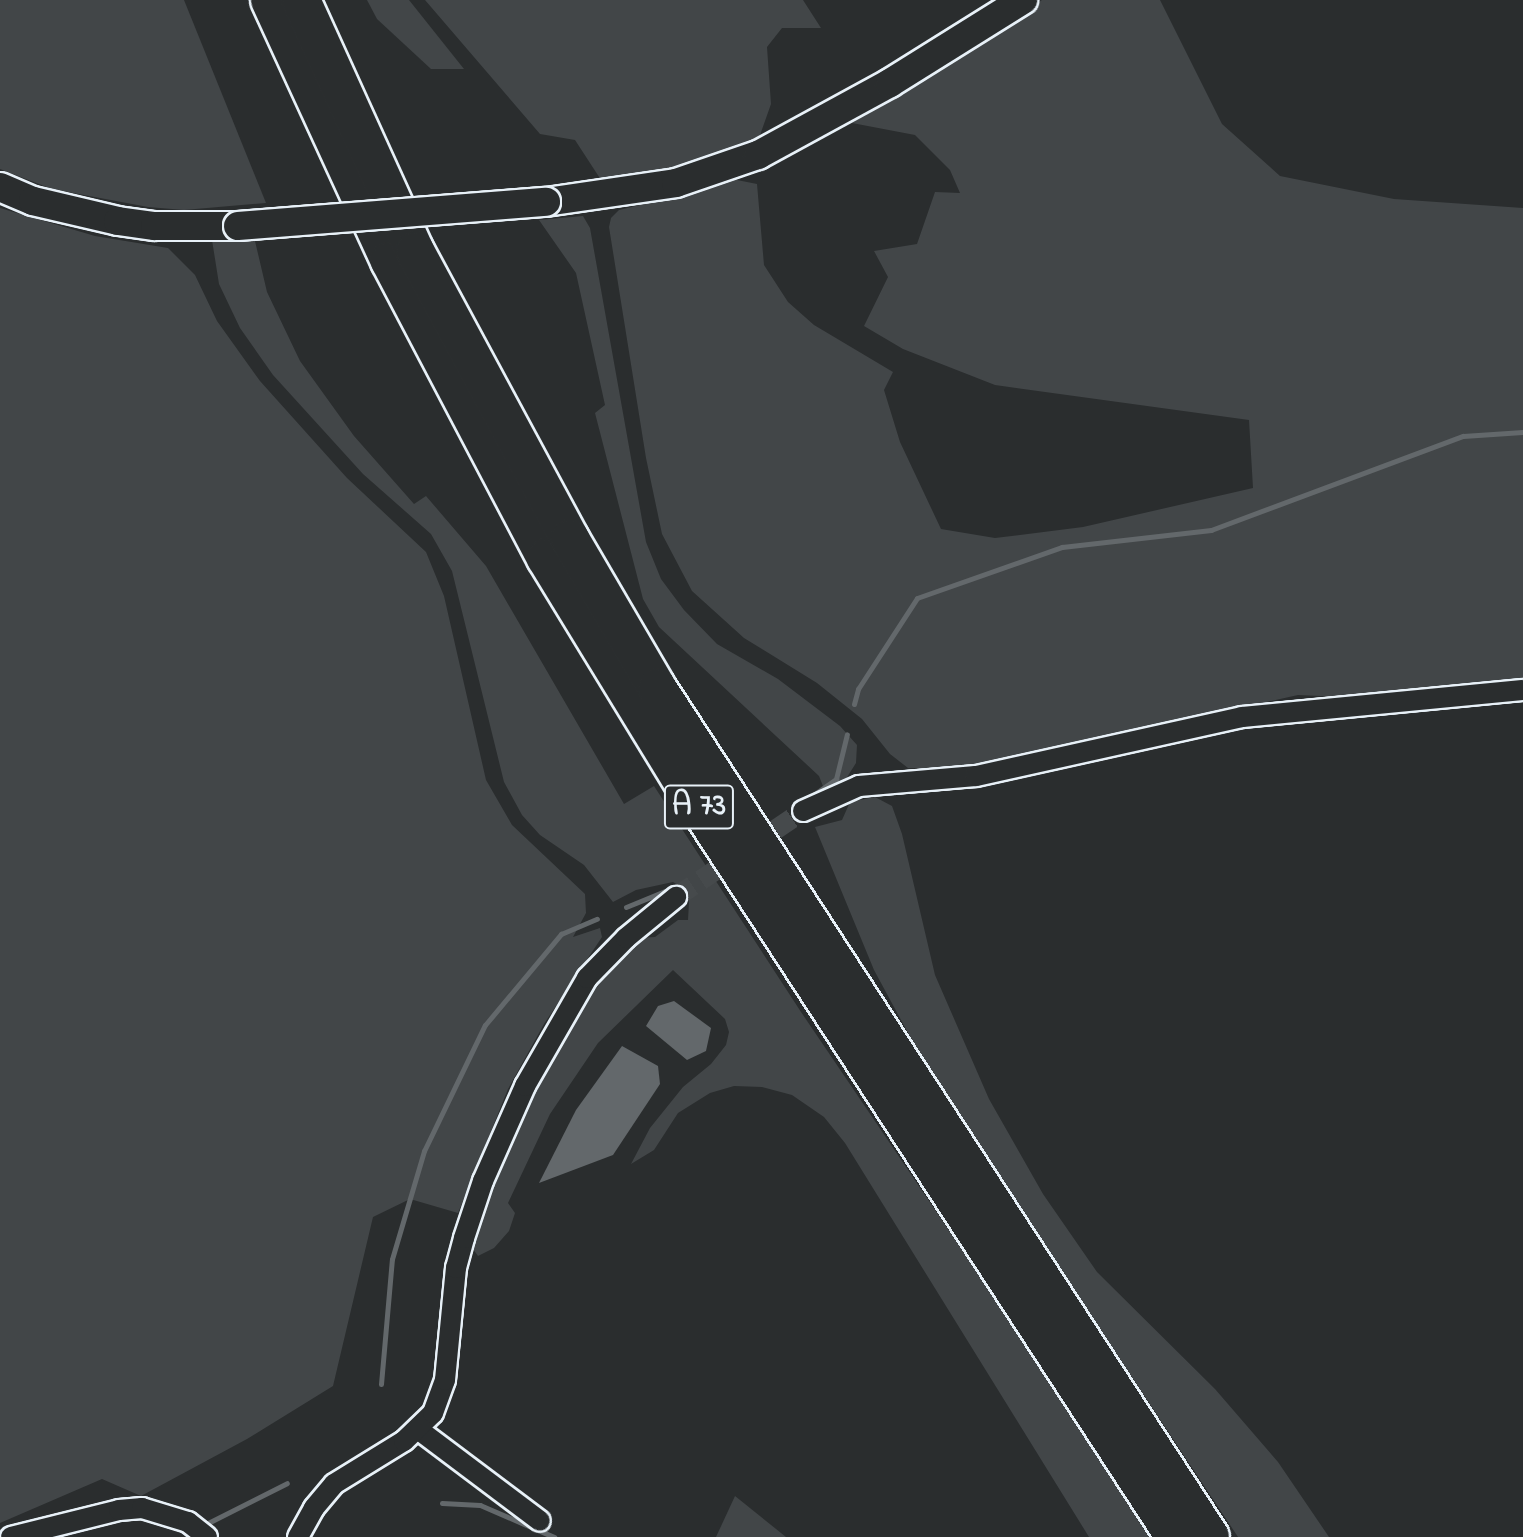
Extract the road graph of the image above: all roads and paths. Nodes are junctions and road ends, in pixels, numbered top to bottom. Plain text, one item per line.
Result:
1 (270, 0) edge
2 (301, 0) edge
3 (1023, 0) edge
4 (0, 187) edge
5 (1523, 690) edge
6 (803, 811) tunnel mouth
7 (676, 897) tunnel mouth
8 (419, 1430) junction
9 (540, 1521) dead end
10 (200, 1531) edge
11 (11, 1537) edge
12 (298, 1537) edge
13 (1175, 1537) edge
14 (1210, 1537) edge

1 - 13 highway, A 73
2 - 14 highway, A 73
3 - 4 street, bridge
5 - 6 street
7 - 8 street
8 - 9 street
8 - 12 street
10 - 11 street

